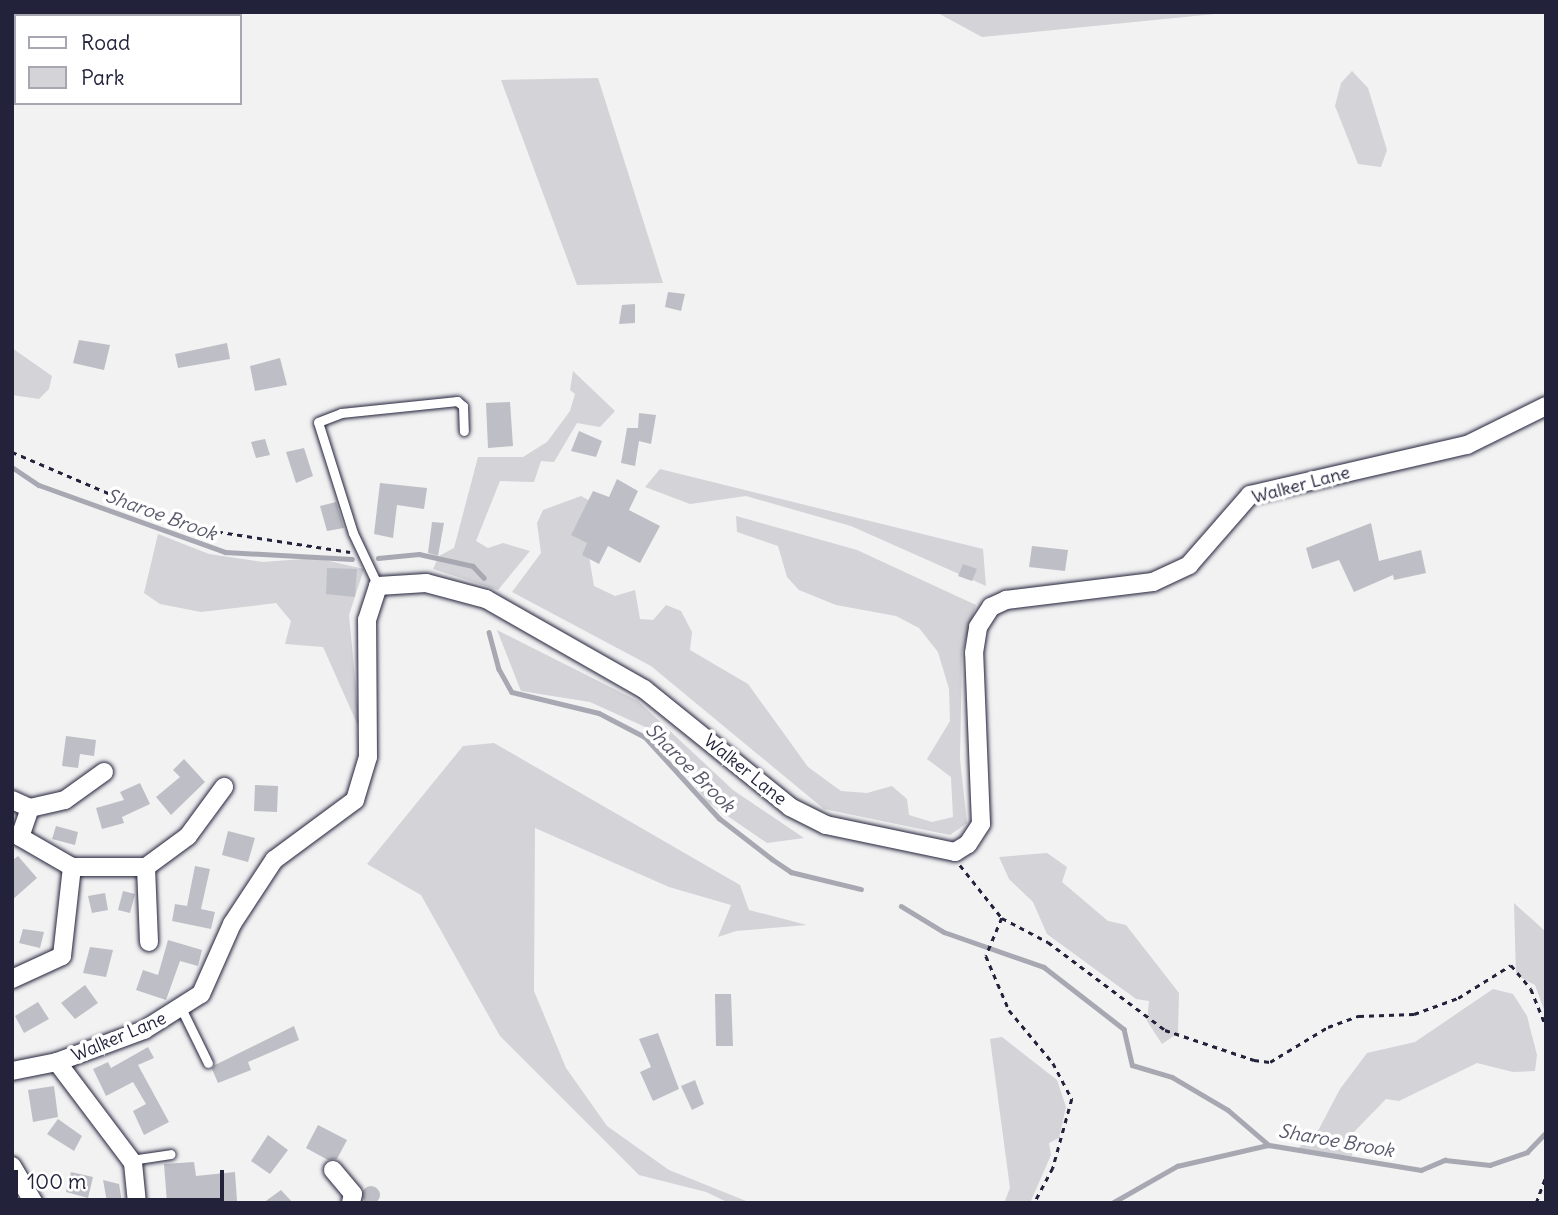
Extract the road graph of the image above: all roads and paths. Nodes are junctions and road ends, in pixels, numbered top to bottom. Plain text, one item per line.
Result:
1 (1546, 406) edge
2 (464, 431) dead end
3 (12, 452) edge
4 (364, 555) junction
5 (379, 586) junction
6 (104, 772) dead end
7 (224, 787) dead end
8 (12, 800) edge
9 (30, 808) junction
10 (16, 838) edge
11 (955, 852) junction
12 (72, 867) junction
13 (146, 867) junction
14 (1002, 918) junction
15 (149, 942) dead end
16 (12, 979) edge
17 (182, 1010) junction
18 (1546, 1026) edge
19 (57, 1062) junction
20 (208, 1063) dead end
21 (12, 1071) edge
22 (171, 1154) dead end
23 (131, 1160) junction
24 (12, 1166) edge
25 (332, 1170) dead end
26 (1546, 1176) edge
27 (34, 1203) edge
28 (137, 1203) edge
29 (351, 1203) edge
30 (1034, 1203) edge
31 (1536, 1203) edge

1 - 11 street, Walker Lane
2 - 4 lane
3 - 4 path
4 - 5 lane
5 - 11 street, Walker Lane
5 - 17 street, Walker Lane
6 - 9 street
7 - 13 street
8 - 9 street
9 - 10 street
10 - 12 street
11 - 14 path
12 - 13 street
12 - 16 street
13 - 15 street
14 - 18 path
14 - 30 path
17 - 19 street, Walker Lane
17 - 20 lane
19 - 21 street, Walker Lane
19 - 23 street
22 - 23 lane
23 - 28 street
24 - 27 street
25 - 29 street
26 - 31 path

